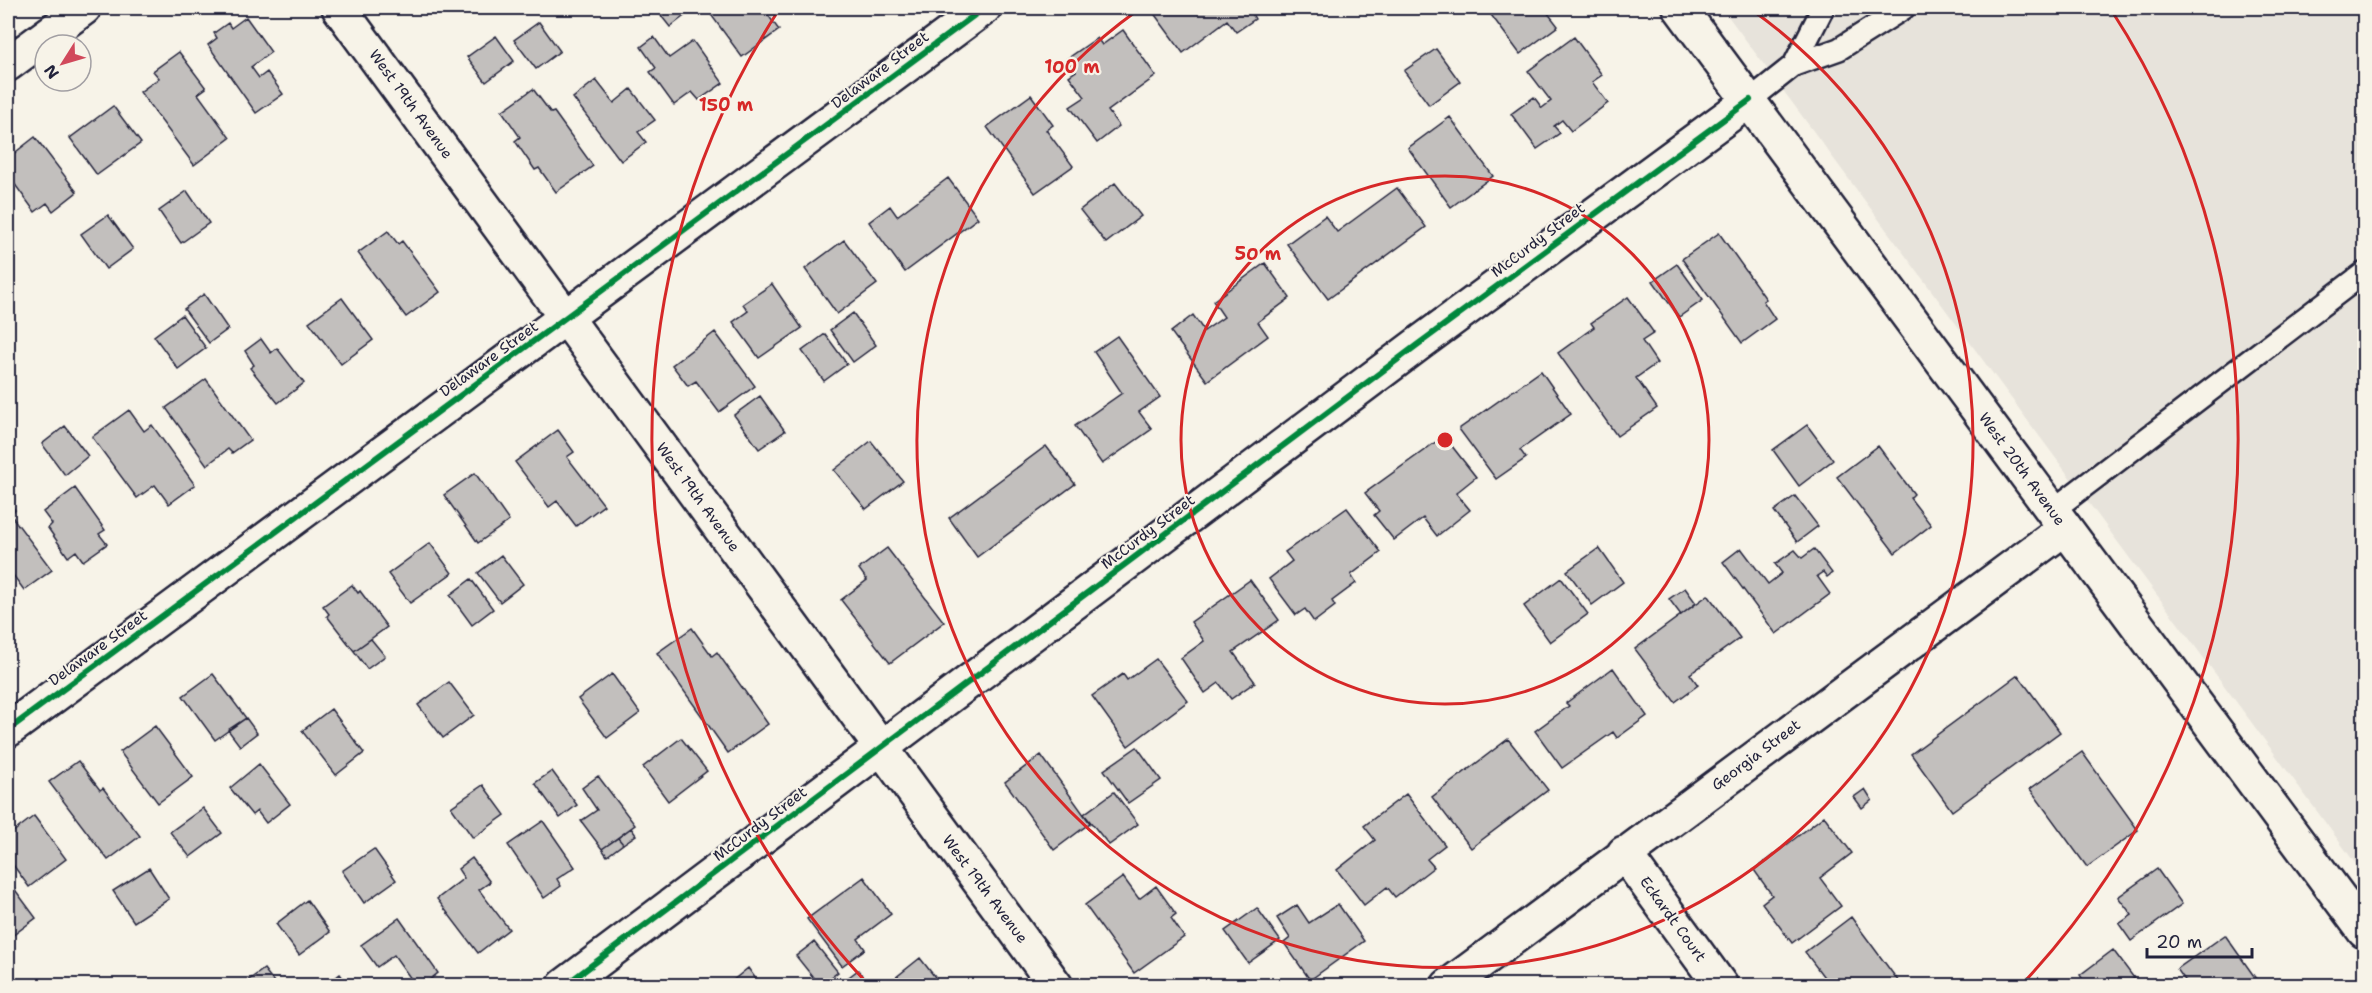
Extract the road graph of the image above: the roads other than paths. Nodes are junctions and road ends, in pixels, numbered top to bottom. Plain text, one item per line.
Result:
1 (84, 8) edge
2 (339, 8) edge
3 (984, 8) edge
4 (1680, 8) edge
5 (1822, 8) edge
6 (1904, 8) edge
7 (8, 64) edge
8 (1794, 65) junction
9 (1750, 100) junction
10 (2364, 273) edge
11 (567, 317) junction
12 (2059, 519) junction
13 (8, 730) edge
14 (880, 748) junction
15 (1624, 853) junction
16 (2364, 931) edge
17 (564, 986) edge
18 (1056, 986) edge
19 (1448, 986) edge
20 (1721, 986) edge

1 - 7 street
2 - 11 street, West 19th Avenue
3 - 11 street, Delaware Street
4 - 9 street, West 20th Avenue
5 - 8 lane
6 - 8 lane
8 - 9 lane
9 - 12 street, West 20th Avenue
9 - 14 street, McCurdy Street
10 - 12 lane
11 - 13 street, Delaware Street
11 - 14 street, West 19th Avenue
12 - 15 street, Georgia Street
12 - 16 street, West 20th Avenue
14 - 17 street, McCurdy Street
14 - 18 street, West 19th Avenue
15 - 19 street, Georgia Street
15 - 20 street, Eckardt Court

